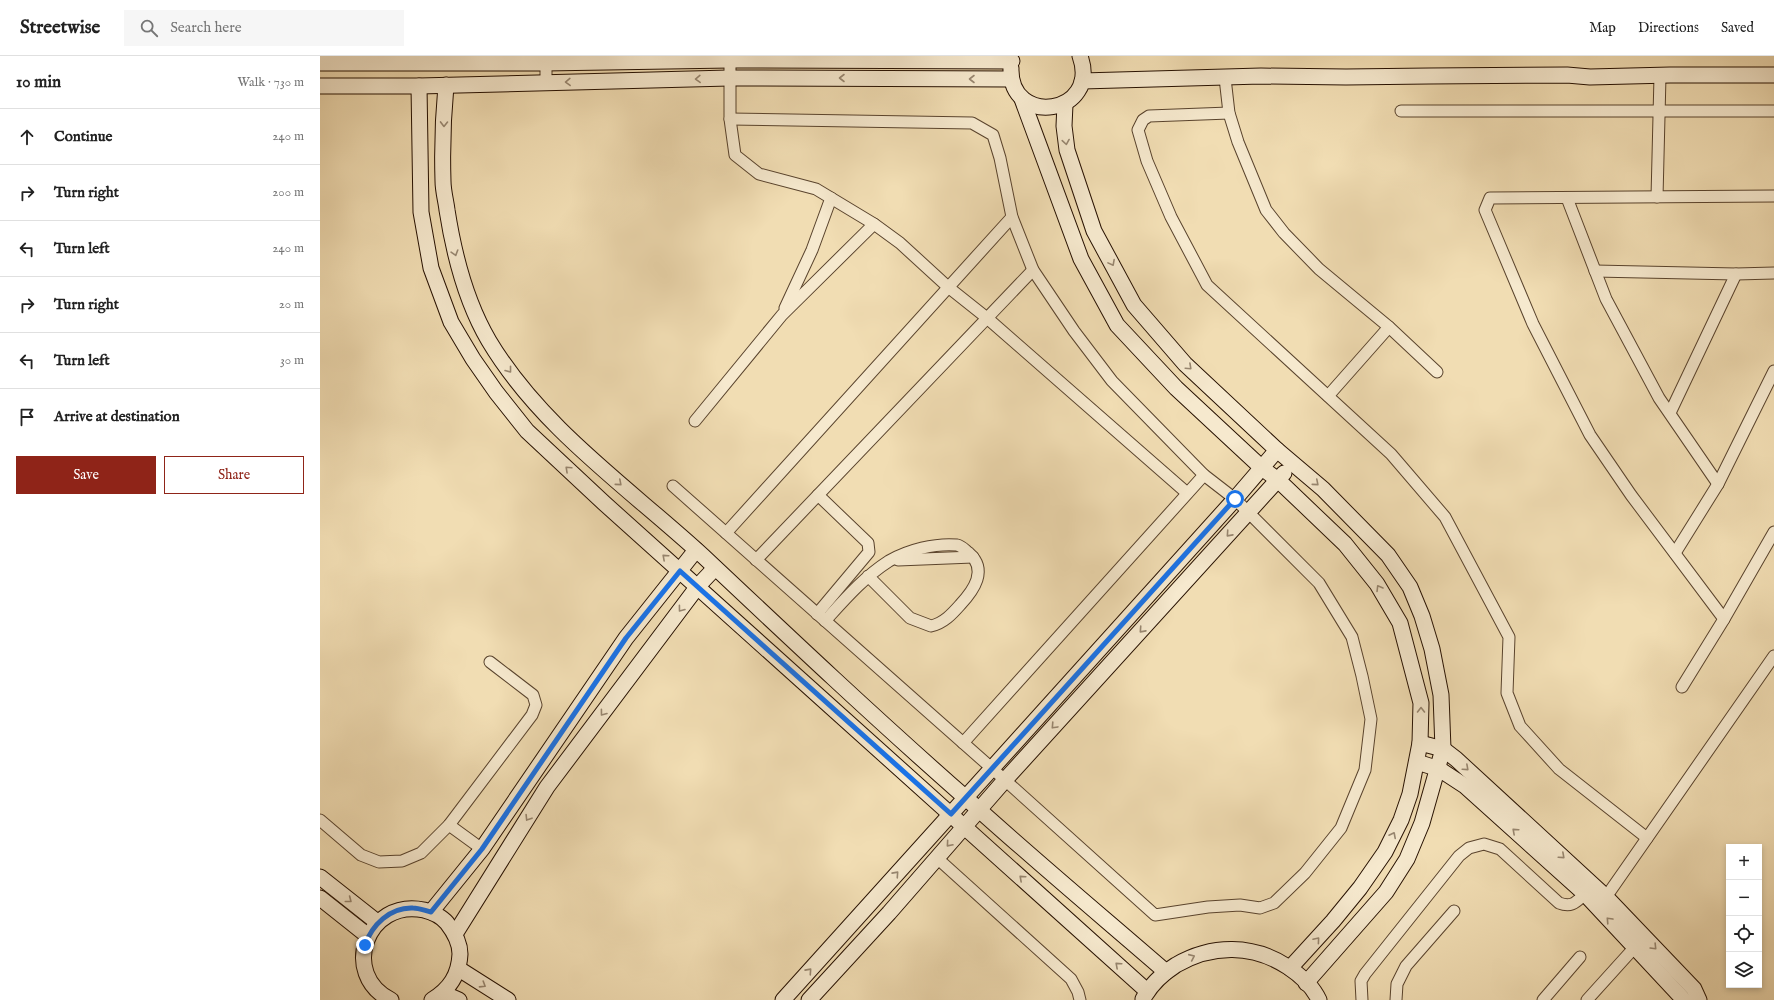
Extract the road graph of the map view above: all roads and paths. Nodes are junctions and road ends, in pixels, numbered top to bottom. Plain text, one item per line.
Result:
1 (1080, 56) edge
2 (1013, 58) edge
3 (796, 59) edge
4 (546, 60) edge
5 (730, 60) junction
6 (320, 64) edge
7 (1774, 75) edge
8 (1660, 76) junction
9 (729, 78) junction
10 (1225, 78) junction
11 (1011, 79) junction
12 (1082, 81) junction
13 (546, 83) junction
14 (446, 85) junction
15 (320, 86) edge
16 (418, 86) junction
17 (1022, 99) junction
18 (1065, 104) junction
19 (1401, 111) dead end
20 (1774, 111) edge
21 (1659, 112) junction
22 (1229, 113) junction
23 (730, 119) junction
24 (1774, 196) edge
25 (1657, 197) junction
26 (831, 198) junction
27 (1566, 198) junction
28 (1012, 217) junction
29 (874, 224) junction
30 (1033, 270) junction
31 (1595, 271) junction
32 (1774, 272) edge
33 (1736, 274) junction
34 (948, 288) junction
35 (782, 315) junction
36 (987, 318) junction
37 (1389, 327) junction
38 (1774, 371) edge
39 (1437, 372) dead end
40 (1328, 396) junction
41 (1670, 413) junction
42 (695, 421) dead end
43 (1277, 450) junction
44 (1293, 464) junction
45 (1262, 468) junction
46 (1204, 475) junction
47 (1278, 480) junction
48 (1718, 484) junction
49 (672, 486) dead end
50 (1187, 493) junction
51 (818, 495) junction
52 (1235, 499) junction
53 (1248, 513) junction
54 (1774, 532) edge
55 (726, 533) junction
56 (696, 550) junction
57 (1675, 553) junction
58 (756, 560) junction
59 (715, 568) junction
60 (680, 571) junction
61 (868, 576) junction
62 (698, 586) junction
63 (821, 618) junction
64 (1724, 619) junction
65 (1774, 656) edge
66 (490, 662) dead end
67 (1682, 687) dead end
68 (963, 743) junction
69 (1420, 743) junction
70 (1443, 749) junction
71 (1417, 762) junction
72 (1439, 768) junction
73 (992, 769) junction
74 (1004, 780) junction
75 (966, 799) junction
76 (978, 810) junction
77 (951, 814) junction
78 (320, 820) edge
79 (449, 825) junction
80 (964, 826) junction
81 (1647, 838) junction
82 (482, 849) junction
83 (937, 858) junction
84 (320, 877) edge
85 (1585, 894) junction
86 (1606, 897) junction
87 (320, 898) edge
88 (431, 912) junction
89 (1454, 912) dead end
90 (377, 922) junction
91 (455, 934) junction
92 (368, 936) junction
93 (1634, 948) junction
94 (1580, 957) dead end
95 (1290, 968) junction
96 (459, 969) junction
97 (1166, 972) junction
98 (1306, 983) junction
99 (372, 995) edge
100 (1144, 996) edge
101 (438, 997) edge
102 (391, 1000) edge
103 (459, 1000) edge
104 (508, 1000) edge
105 (783, 1000) edge
106 (809, 1000) edge
107 (1080, 1000) edge
108 (1319, 1000) edge
109 (1362, 1000) edge
110 (1396, 1000) edge
111 (1543, 1000) edge
112 (1587, 1000) edge
113 (1684, 1000) edge
114 (1699, 1000) edge

1 - 12 street
2 - 3 street
2 - 11 street
3 - 5 street
4 - 5 street
4 - 6 street
4 - 13 street
5 - 9 street
7 - 8 street
8 - 10 street
8 - 21 street
11 -> 9 street
9 -> 13 street
9 - 23 street
10 - 12 street
10 - 22 street
11 - 17 street
12 - 18 street
13 - 14 street
14 - 16 street
14 -> 56 street
15 - 16 street
60 -> 16 street
17 - 18 street
17 - 45 street
18 -> 43 street
19 - 21 street
20 - 21 street
21 - 25 street
22 - 37 street
22 - 40 street
23 - 26 street
23 - 28 street
24 - 25 street
25 - 27 street
26 - 29 street
26 - 35 street
27 - 31 street
27 - 57 street
28 - 30 street
28 - 34 street
29 - 34 street
29 - 35 street
30 - 36 street
30 - 46 street
31 - 33 street
31 - 41 street
32 - 33 street
33 - 41 street
34 - 36 street
34 - 55 street
35 - 42 street
36 - 50 street
36 - 51 street
37 - 39 street
37 - 40 street
38 - 48 street
40 - 81 street
41 - 48 street
43 - 44 street
43 - 45 street
44 - 47 street
44 -> 70 street
45 - 47 street
45 - 52 street
46 - 50 street
46 - 52 street
47 - 53 street
69 -> 47 street
48 - 57 street
49 - 55 street
50 - 68 street
51 - 58 street
51 - 63 street
52 - 53 street
52 - 73 street
53 -> 74 street
53 - 74 street
54 - 64 street
55 - 58 street
56 - 59 street
56 - 60 street
57 - 64 street
58 - 63 street
59 - 62 street
59 - 75 street
60 - 62 street
60 - 82 street
61 - 61 street
61 - 63 street
62 - 77 street
62 -> 91 street
63 - 68 street
64 - 67 street
65 - 81 street
66 - 79 street
68 - 73 street
69 - 70 street
69 - 71 street
70 - 72 street
70 -> 86 street
71 - 72 street
95 -> 71 street
85 -> 72 street
72 - 98 street
73 - 74 street
73 - 75 street
74 - 76 street
75 - 76 street
75 - 77 street
76 - 80 street
76 - 97 street
77 - 80 street
105 -> 77 street
78 - 79 street
79 - 82 street
80 -> 83 street
100 -> 80 street
81 - 86 street
82 - 88 street
83 - 106 street
83 - 107 street
84 -> 90 street
93 -> 85 street
85 - 109 street
86 -> 114 street
87 - 92 street
88 - 90 street
88 - 91 street
89 - 110 street
90 - 92 street
91 - 96 street
92 - 99 street
93 - 112 street
93 - 113 street
94 - 111 street
97 -> 95 street
95 - 98 street
96 - 101 street
96 -> 104 street
97 - 100 street
98 - 108 street
99 - 102 street
101 - 103 street

